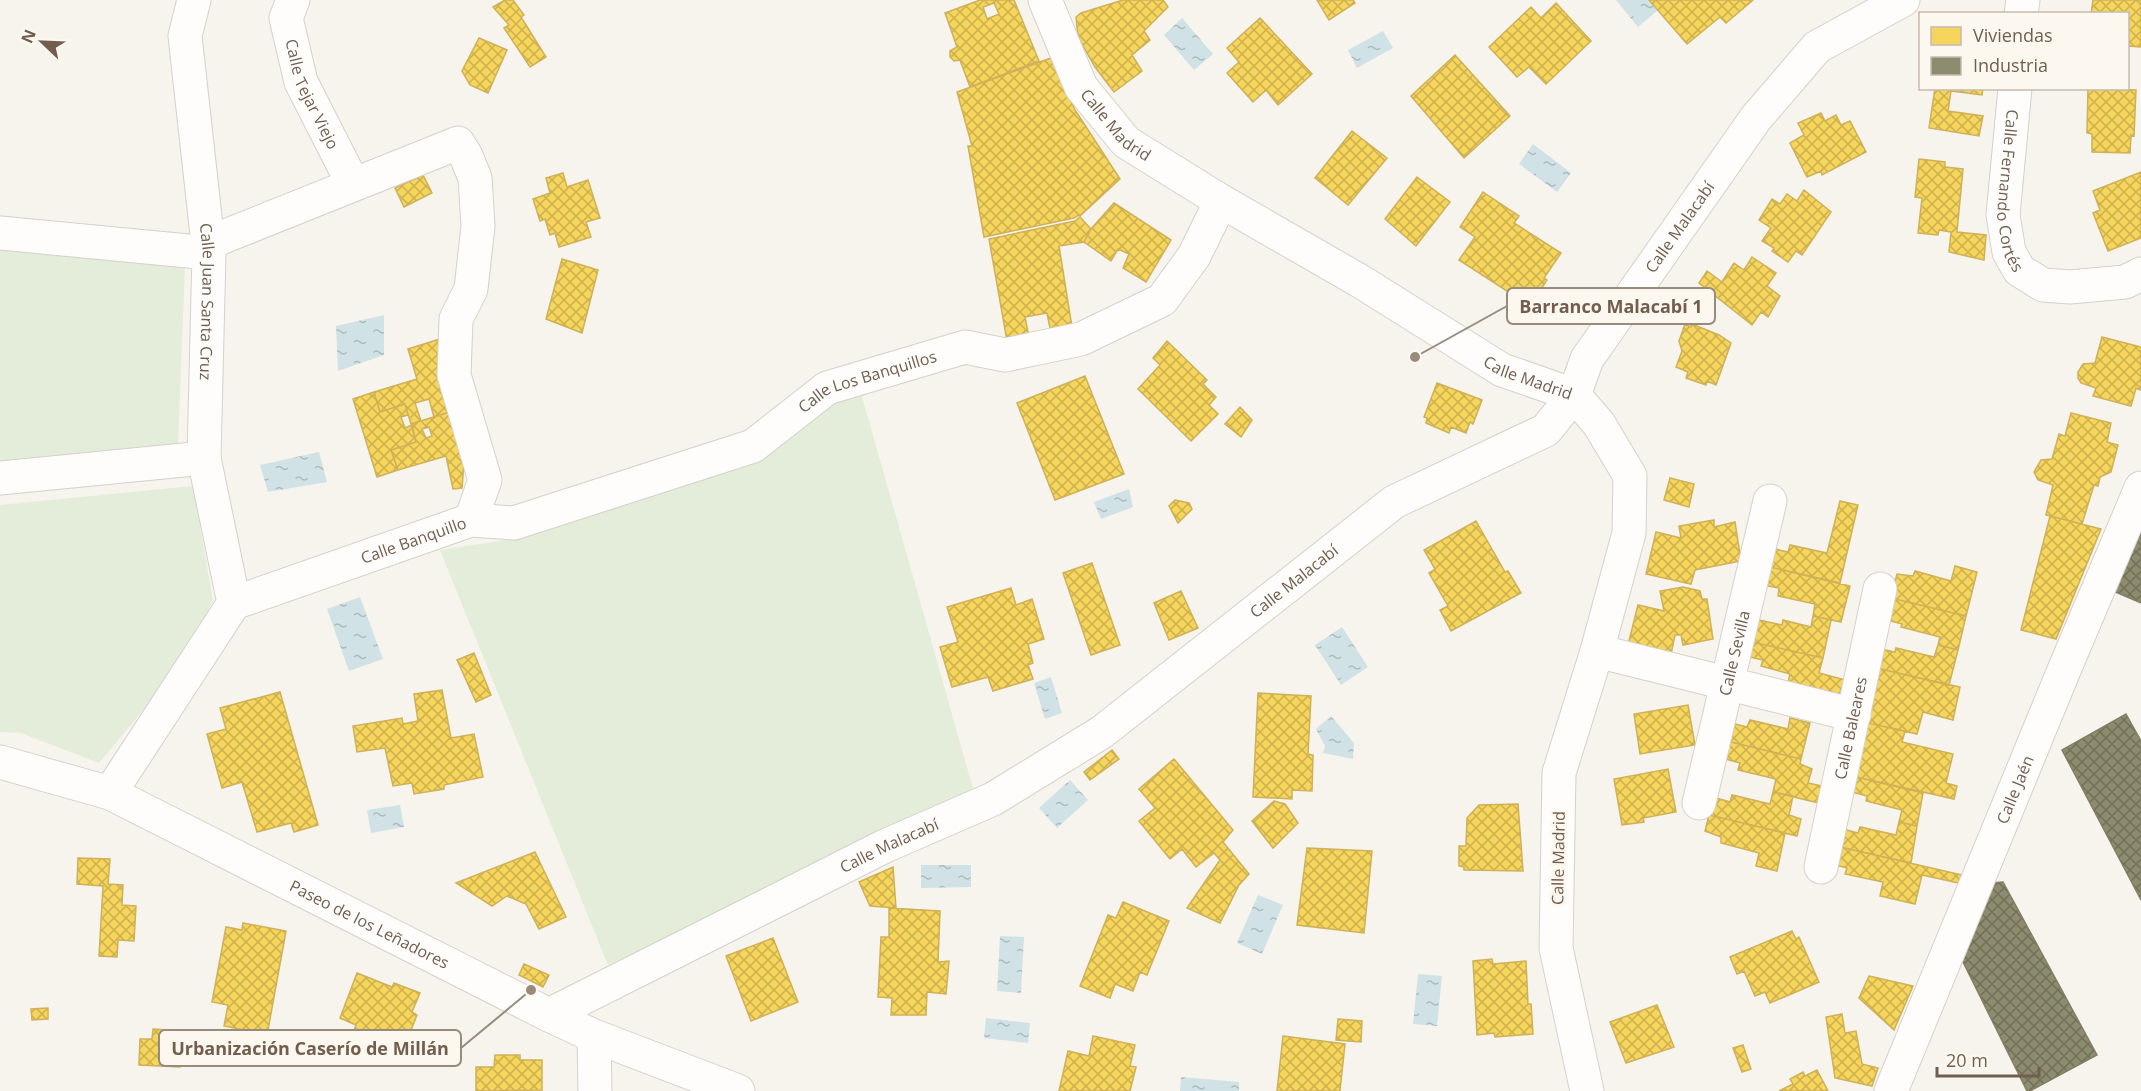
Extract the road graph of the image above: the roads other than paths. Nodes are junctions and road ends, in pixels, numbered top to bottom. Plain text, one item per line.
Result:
1 (194, 0) edge
2 (293, 0) edge
3 (1045, 0) edge
4 (1903, 0) edge
5 (2015, 90) edge
6 (353, 184) junction
7 (1221, 201) junction
8 (0, 233) edge
9 (208, 248) junction
10 (2141, 274) edge
11 (1574, 395) junction
12 (204, 458) junction
13 (0, 478) edge
14 (2141, 489) edge
15 (1770, 501) dead end
16 (471, 520) junction
17 (1880, 589) dead end
18 (234, 603) junction
19 (1597, 651) junction
20 (1728, 684) junction
21 (1854, 715) junction
22 (0, 762) edge
23 (110, 793) junction
24 (1699, 804) dead end
25 (1821, 867) dead end
26 (549, 1016) junction
27 (594, 1036) junction
28 (595, 1091) edge
29 (738, 1091) edge
30 (1587, 1091) edge
31 (1891, 1091) edge

1 - 9 street, Calle Juan Santa Cruz
2 - 6 street, Calle Tejar Viejo
3 - 7 street, Calle Madrid
4 - 11 street, Calle Malacabí
5 - 10 street, Calle Fernando Cortés
6 - 9 street
6 - 16 street, Calle Banquillo
7 - 11 street, Calle Madrid
7 - 16 street, Calle Los Banquillos
8 - 9 street
9 - 12 street, Calle Juan Santa Cruz
11 - 19 street, Calle Madrid
11 - 26 street, Calle Malacabí
12 - 13 street
12 - 18 street, Calle Juan Santa Cruz
14 - 31 street, Calle Jaén
15 - 20 street, Calle Sevilla
16 - 18 street, Calle Banquillo
17 - 21 street, Calle Baleares
18 - 23 street
19 - 20 street
19 - 30 street, Calle Madrid
20 - 21 street
20 - 24 street, Calle Sevilla
21 - 25 street, Calle Baleares
22 - 23 street, Paseo de los Leñadores
23 - 26 street, Paseo de los Leñadores
26 - 27 street, Paseo de los Leñadores
27 - 28 street
27 - 29 street, Paseo de los Leñadores

